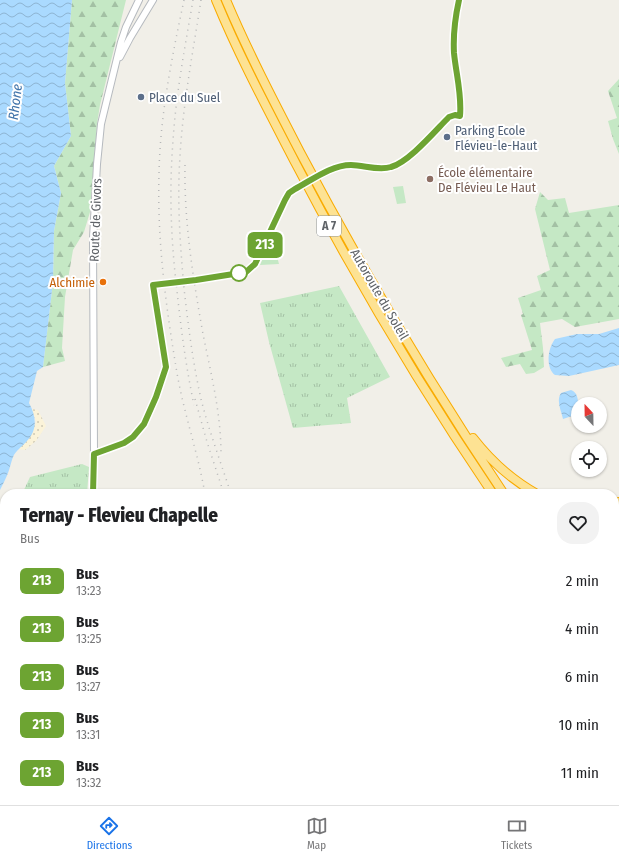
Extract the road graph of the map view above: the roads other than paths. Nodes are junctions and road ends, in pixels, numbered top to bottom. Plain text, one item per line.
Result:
1 (140, 0) edge
2 (153, 0) edge
3 (226, 0) edge
4 (218, 4) edge
5 (138, 24) junction
6 (115, 68) junction
7 (448, 408) junction
8 (466, 454) junction
9 (93, 489) edge
10 (484, 489) edge
11 (490, 489) edge
12 (501, 489) edge
13 (529, 489) edge

1 - 5 main road
1 - 6 main road, Route de Givors
2 - 5 main road, Route de Givors
3 - 7 highway, Autoroute du Soleil / A 7
4 - 8 highway, Autoroute du Soleil / A 7
5 - 6 main road, Route de Givors
6 - 9 main road, Route de Givors
7 - 12 highway, Autoroute du Soleil / A 7
7 - 13 highway
8 - 10 highway
8 - 11 highway, Autoroute du Soleil / A 7

